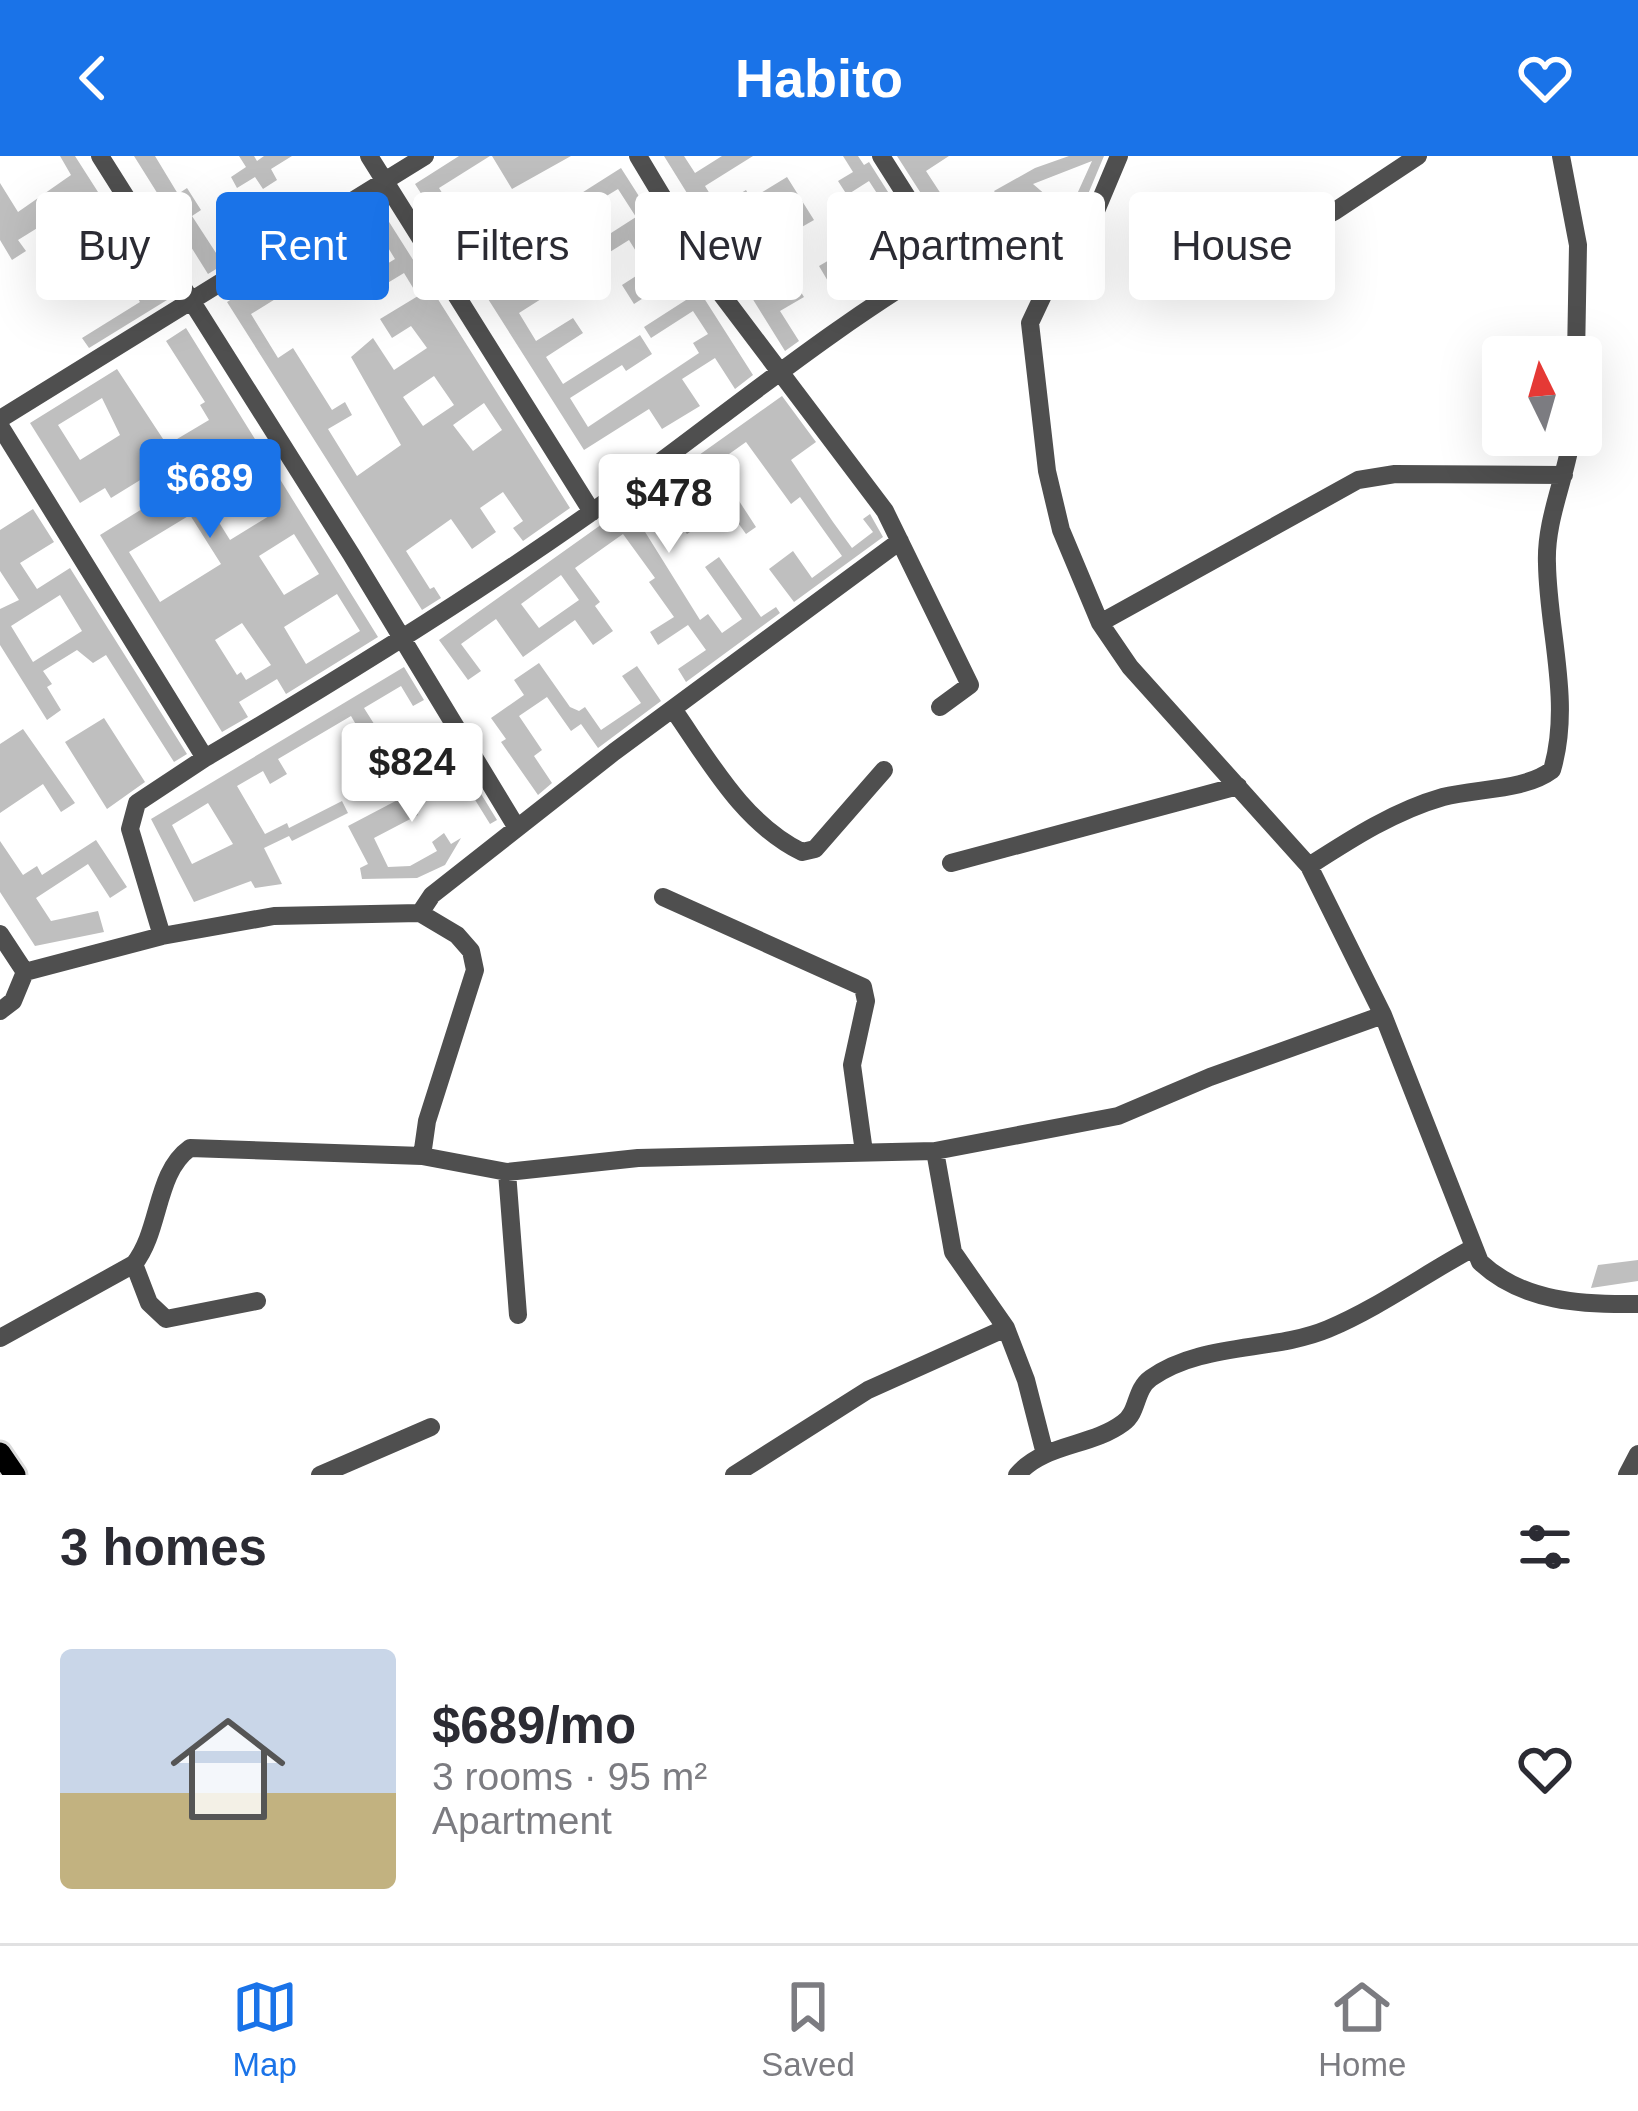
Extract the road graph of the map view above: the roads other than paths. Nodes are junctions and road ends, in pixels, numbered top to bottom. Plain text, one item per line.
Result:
1 (100, 156) edge
2 (369, 156) edge
3 (425, 156) edge
4 (638, 156) edge
5 (881, 156) edge
6 (1119, 156) edge
7 (1418, 156) edge
8 (1561, 156) edge
9 (384, 182) junction
10 (904, 192) edge
11 (1104, 192) edge
12 (1335, 212) edge
13 (887, 300) edge
14 (1041, 300) edge
15 (194, 302) junction
16 (1576, 336) edge
17 (778, 373) junction
18 (0, 423) edge
19 (1568, 456) edge
20 (1564, 475) junction
21 (592, 512) junction
22 (900, 541) junction
23 (1100, 623) junction
24 (402, 642) junction
25 (940, 707) dead end
26 (674, 709) junction
27 (206, 758) junction
28 (884, 770) dead end
29 (1238, 787) junction
30 (517, 829) junction
31 (951, 863) dead end
32 (1309, 866) junction
33 (663, 897) dead end
34 (421, 913) junction
35 (0, 934) edge
36 (162, 936) junction
37 (25, 972) junction
38 (0, 1011) edge
39 (1383, 1015) junction
40 (935, 1151) junction
41 (864, 1152) junction
42 (422, 1156) junction
43 (507, 1172) junction
44 (1473, 1248) junction
45 (134, 1264) junction
46 (257, 1301) dead end
47 (1637, 1307) edge
48 (518, 1315) dead end
49 (1006, 1328) junction
50 (0, 1339) edge
51 (431, 1427) dead end
52 (0, 1453) edge
53 (1045, 1454) junction
54 (1638, 1454) edge
55 (15, 1475) edge
56 (320, 1475) edge
57 (734, 1475) edge
58 (1017, 1475) edge
59 (1627, 1475) edge

1 - 15 street
2 - 9 street
3 - 9 street
4 - 17 street
5 - 10 street
6 - 11 street
7 - 12 street
8 - 16 street
9 - 15 street
9 - 21 street
13 - 17 street
14 - 23 street
15 - 18 street
15 - 24 street
17 - 21 street
17 - 22 street
18 - 27 street
19 - 20 street
20 - 23 street
20 - 32 street
21 - 24 street
22 - 25 street
22 - 26 street
23 - 29 street
24 - 27 street
24 - 30 street
26 - 28 street
26 - 30 street
27 - 36 street
29 - 31 street
29 - 32 street
30 - 34 street
32 - 39 street
33 - 41 street
34 - 36 street
34 - 42 street
35 - 37 street
36 - 37 street
37 - 38 street
39 - 40 street
39 - 44 street
40 - 41 street
40 - 49 street
41 - 43 street
42 - 43 street
42 - 45 street
43 - 48 street
44 - 47 street
44 - 53 street
45 - 46 street
45 - 50 street
49 - 53 street
49 - 57 street
51 - 56 street
52 - 55 main road
53 - 58 street
54 - 59 street

